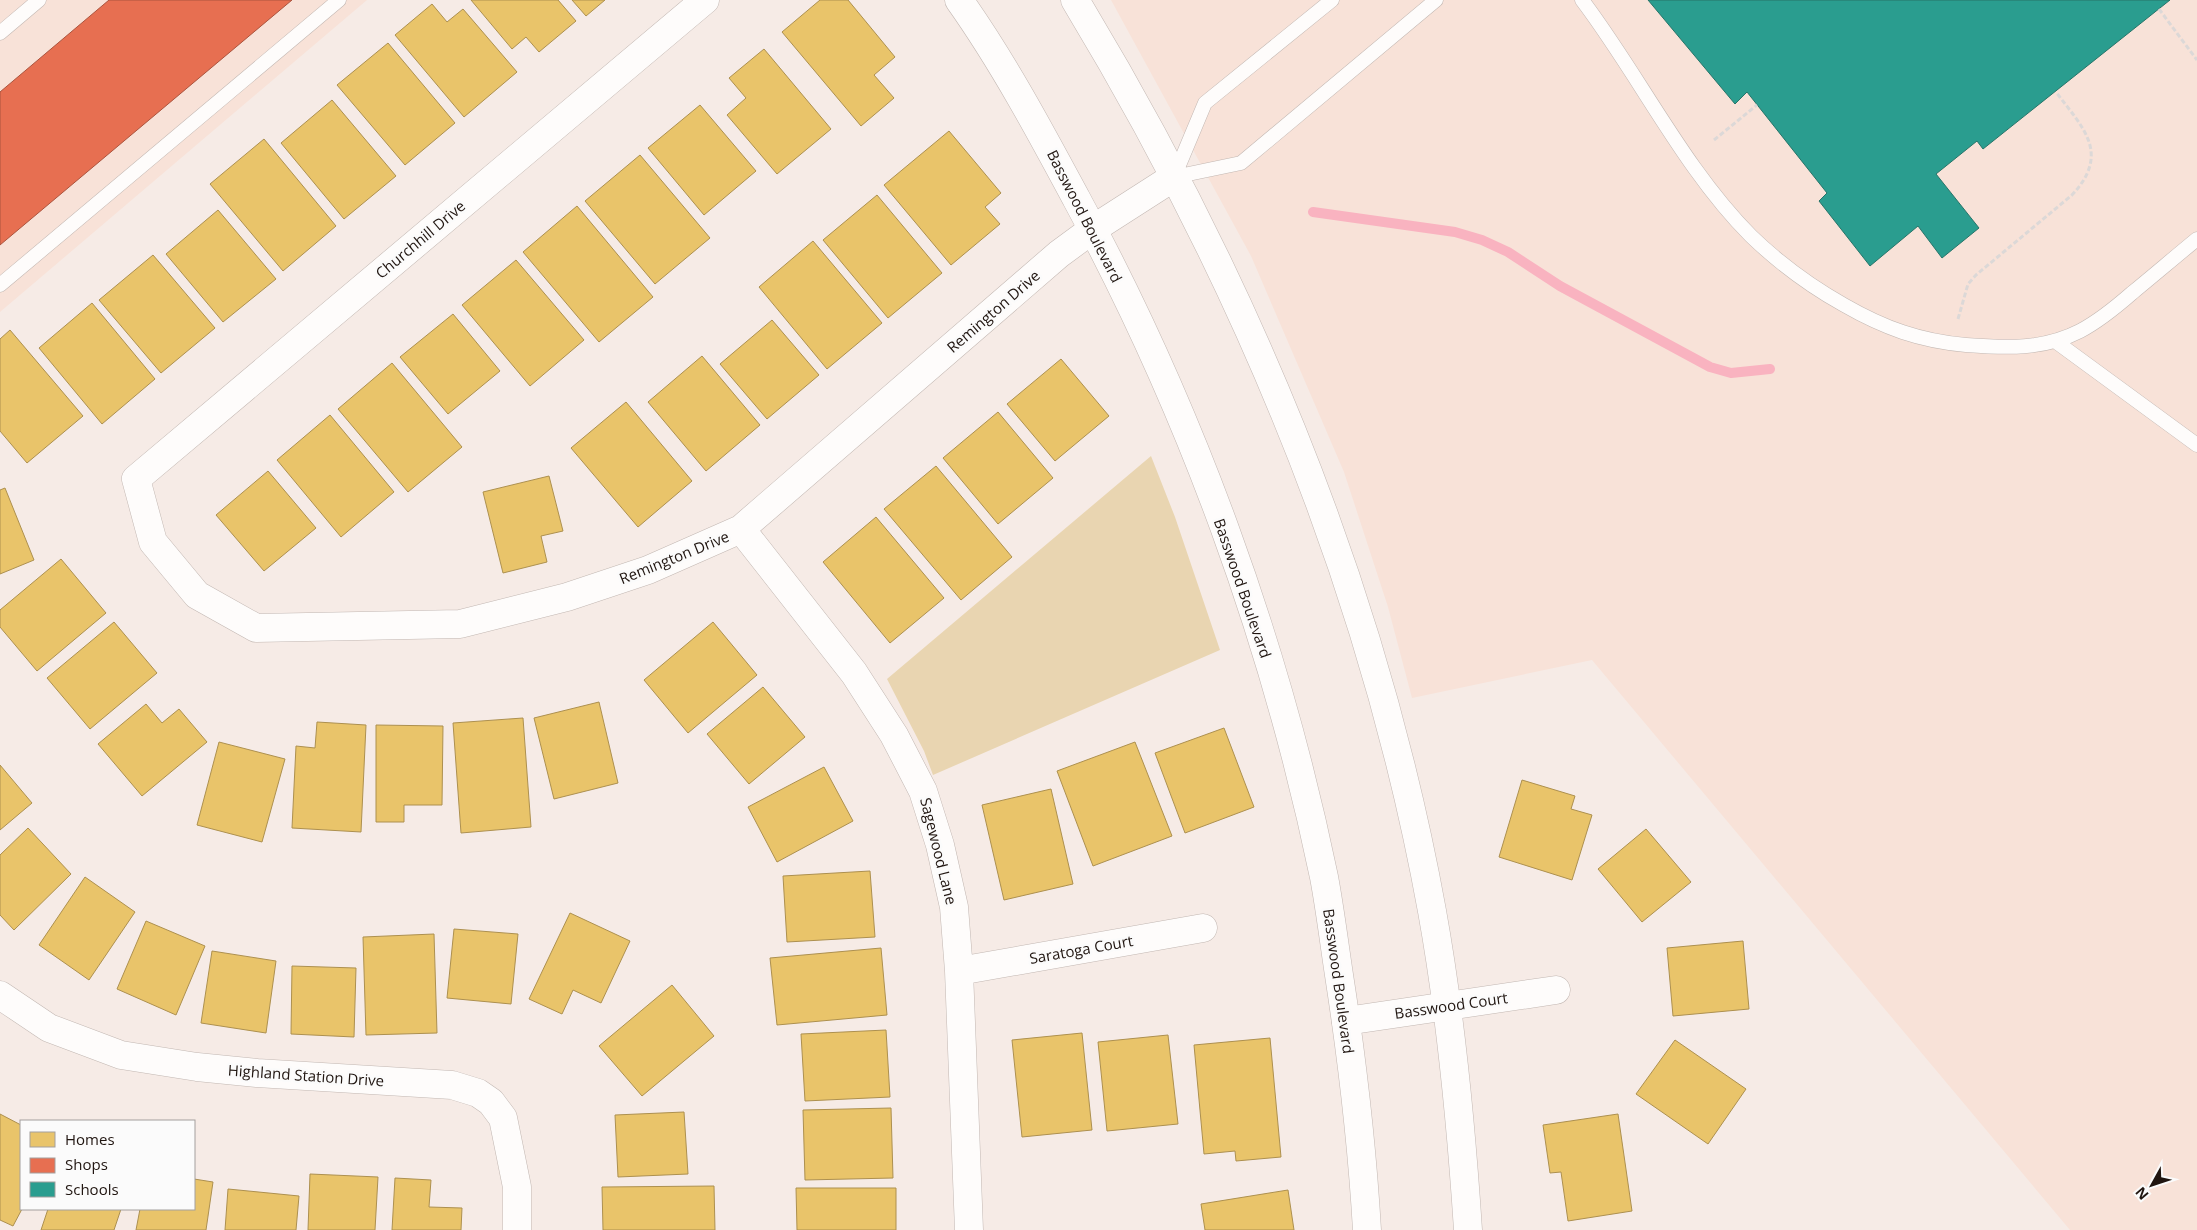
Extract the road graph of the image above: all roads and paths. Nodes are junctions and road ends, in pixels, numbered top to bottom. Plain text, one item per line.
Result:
1 (39, 0) edge
2 (339, 0) edge
3 (705, 0) edge
4 (959, 0) edge
5 (1075, 0) edge
6 (1332, 0) edge
7 (1436, 0) edge
8 (1582, 0) edge
9 (2159, 9) dead end
10 (0, 33) edge
11 (2197, 60) edge
12 (2056, 92) dead end
13 (1757, 105) dead end
14 (1714, 140) dead end
15 (1174, 177) junction
16 (1093, 229) junction
17 (2197, 239) edge
18 (0, 285) edge
19 (1958, 324) dead end
20 (2056, 341) junction
21 (2197, 445) edge
22 (136, 479) joint
23 (741, 529) junction
24 (1203, 928) dead end
25 (959, 970) junction
26 (1556, 990) dead end
27 (0, 995) edge
28 (1446, 1006) junction
29 (1346, 1021) junction
30 (517, 1230) edge
31 (969, 1230) edge
32 (1367, 1230) edge
33 (1468, 1230) edge

1 - 10 lane
2 - 18 lane
3 - 22 street, Churchhill Drive
4 - 16 street, Basswood Boulevard
5 - 15 street
6 - 15 lane
7 - 15 lane
8 - 20 lane
9 - 11 path
12 - 19 path
13 - 14 path
15 - 16 street, Remington Drive
15 - 28 street
16 - 23 street, Remington Drive
16 - 29 street, Basswood Boulevard
17 - 20 lane
20 - 21 lane
22 - 23 street, Remington Drive
23 - 25 street, Sagewood Lane
24 - 25 street, Saratoga Court
25 - 31 street, Sagewood Lane
26 - 28 street, Basswood Court
27 - 30 street, Highland Station Drive
28 - 29 street, Basswood Court
28 - 33 street
29 - 32 street, Basswood Boulevard

